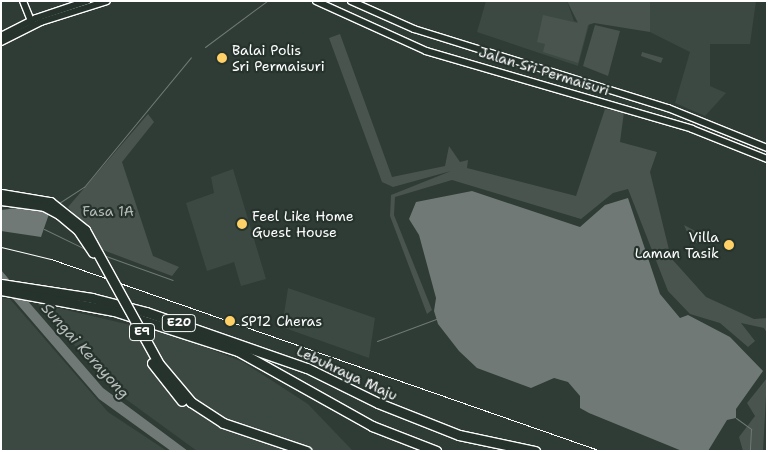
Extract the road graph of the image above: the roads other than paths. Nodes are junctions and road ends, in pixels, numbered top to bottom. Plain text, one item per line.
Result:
1 (23, 1) edge
2 (87, 1) edge
3 (108, 1) edge
4 (316, 1) edge
5 (351, 1) edge
6 (32, 23) junction
7 (1, 36) edge
8 (1, 42) edge
9 (464, 45) junction
10 (460, 59) junction
11 (609, 92) junction
12 (609, 103) junction
13 (767, 148) edge
14 (767, 159) edge
15 (1, 194) edge
16 (1, 200) edge
17 (1, 284) edge
18 (1, 290) edge
19 (38, 291) junction
20 (290, 451) edge
21 (306, 451) edge
22 (436, 451) edge
23 (535, 451) edge

1 - 6 street
2 - 6 street
3 - 6 street
4 - 10 street, Jalan Sri Permaisuri
5 - 9 street, Jalan Sri Permaisuri
6 - 7 street
6 - 8 street
9 - 10 street
9 - 11 street, Jalan Sri Permaisuri
10 - 12 street, Jalan Sri Permaisuri
11 - 12 street
11 - 13 street, Jalan Sri Permaisuri
12 - 14 street, Jalan Sri Permaisuri
15 - 21 highway, E9, bridge
16 - 20 highway, E9, bridge
17 - 19 highway, Lebuhraya Maju / E20
18 - 19 highway, Lebuhraya Maju / E20
19 - 22 highway, Lebuhraya Maju / E20
19 - 23 highway, Lebuhraya Maju / E20

